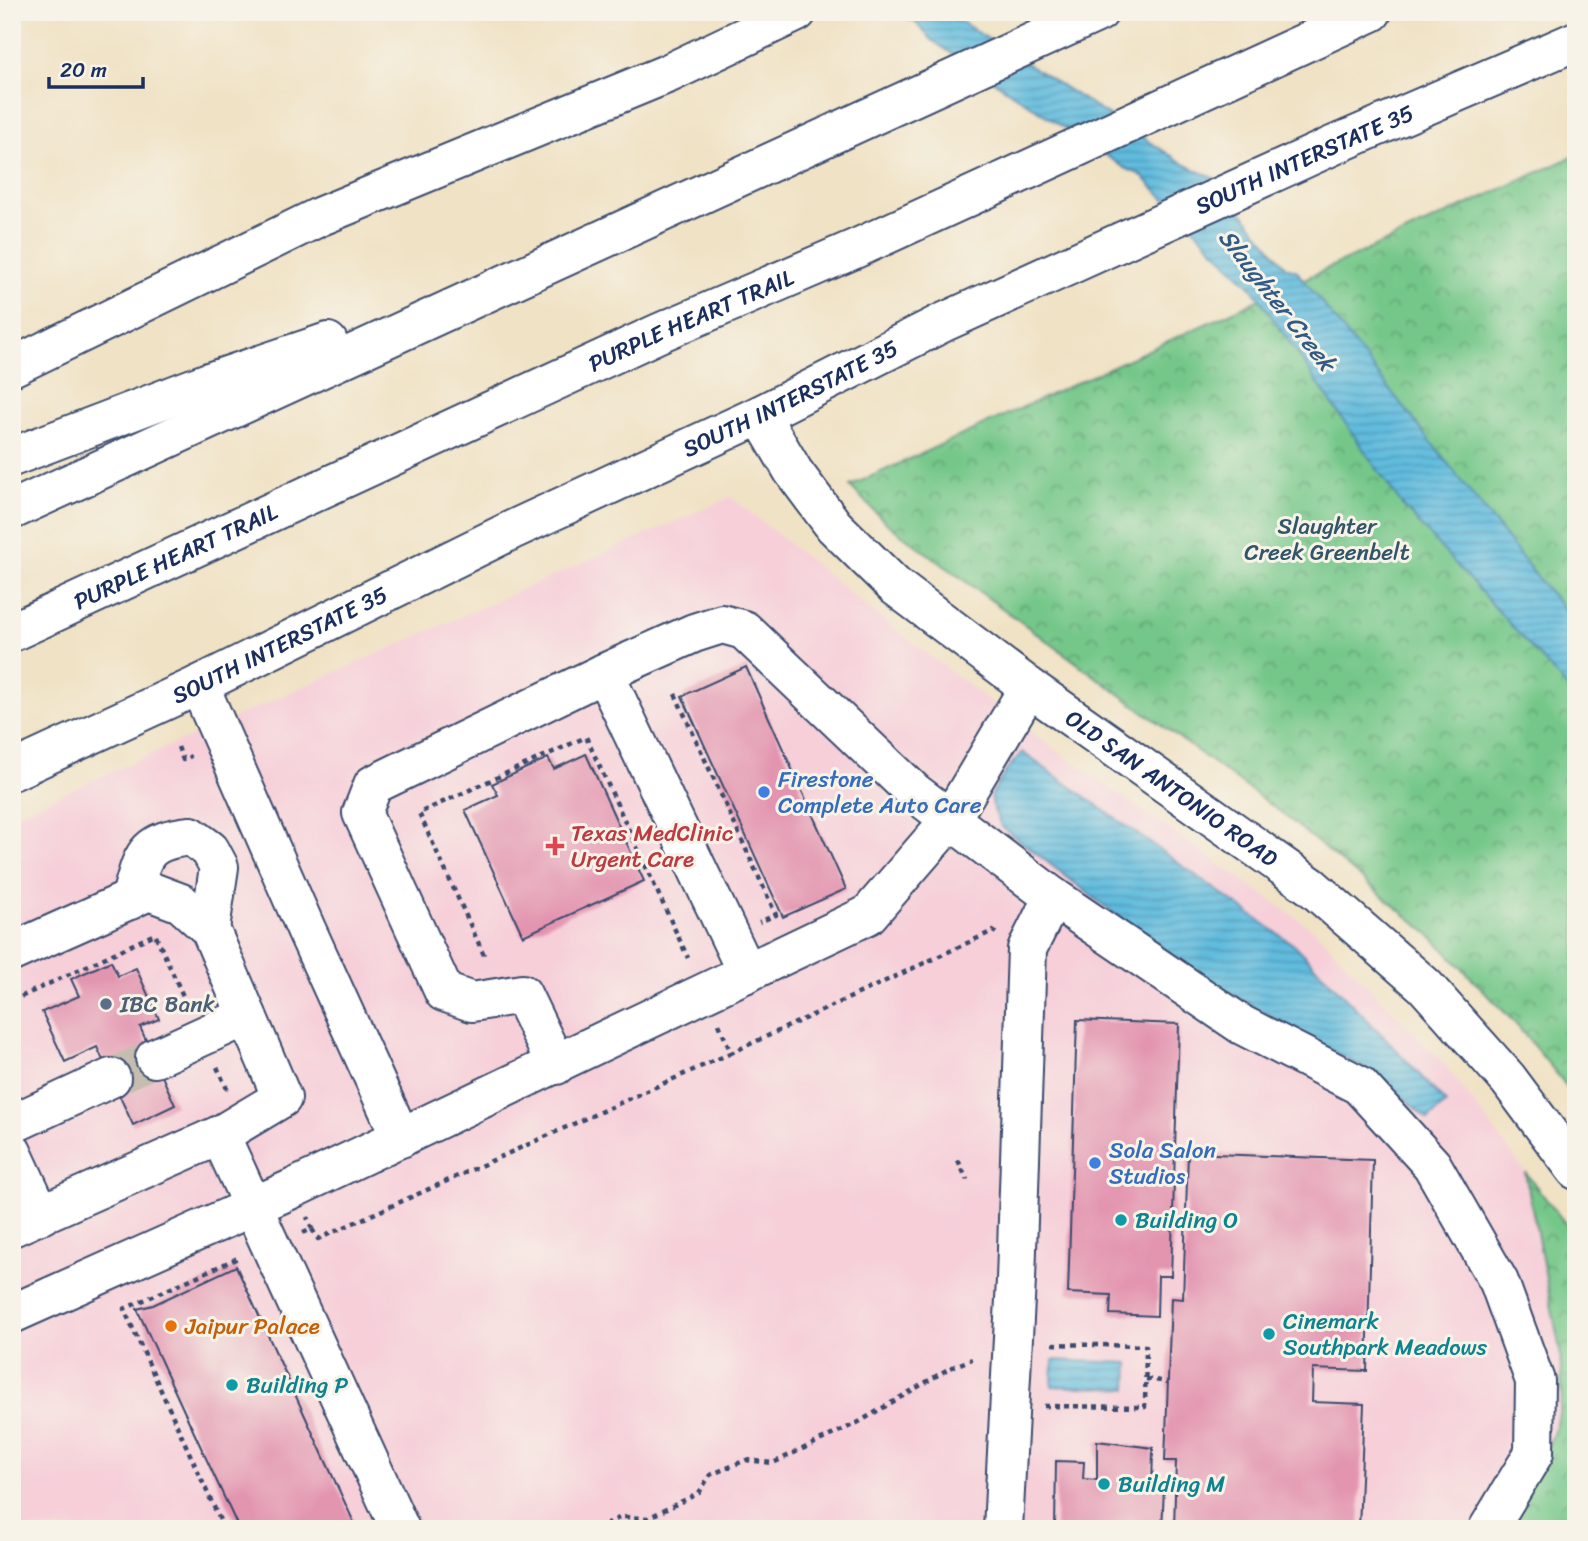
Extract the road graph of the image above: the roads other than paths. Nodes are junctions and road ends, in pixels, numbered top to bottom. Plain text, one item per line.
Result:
1 (797, 12) edge
2 (1099, 12) edge
3 (1372, 12) edge
4 (1576, 41) edge
5 (526, 275) junction
6 (12, 367) edge
7 (760, 415) junction
8 (12, 457) edge
9 (12, 510) edge
10 (12, 632) edge
11 (604, 673) junction
12 (200, 685) junction
13 (1029, 687) junction
14 (12, 771) edge
15 (950, 820) junction
16 (1053, 897) junction
17 (130, 900) junction
18 (210, 929) junction
19 (12, 952) edge
20 (747, 973) junction
21 (247, 1016) junction
22 (155, 1058) tunnel mouth
23 (556, 1065) junction
24 (111, 1078) tunnel mouth
25 (12, 1124) edge
26 (220, 1135) junction
27 (401, 1138) junction
28 (12, 1152) edge
29 (1576, 1170) edge
30 (251, 1207) junction
31 (27, 1221) edge
32 (12, 1314) edge
33 (400, 1529) edge
34 (1003, 1529) edge
35 (1488, 1529) edge

1 - 6 main road
2 - 5 main road
3 - 10 main road, PURPLE HEART TRAIL
4 - 7 main road, SOUTH INTERSTATE 35
5 - 8 main road
5 - 9 main road
7 - 12 main road, SOUTH INTERSTATE 35
7 - 13 main road, OLD SAN ANTONIO ROAD
11 - 15 main road
11 - 20 main road
11 - 23 main road
12 - 14 main road, SOUTH INTERSTATE 35
12 - 27 main road
13 - 15 main road
13 - 29 main road, OLD SAN ANTONIO ROAD
15 - 16 main road
15 - 20 main road
16 - 34 main road
16 - 35 main road
17 - 18 main road
17 - 18 main road
17 - 19 main road
18 - 21 main road
20 - 23 main road
21 - 22 main road
21 - 26 main road
23 - 27 main road
24 - 25 main road
26 - 30 main road
26 - 31 main road
27 - 30 main road
28 - 31 main road
30 - 32 main road
30 - 33 main road

